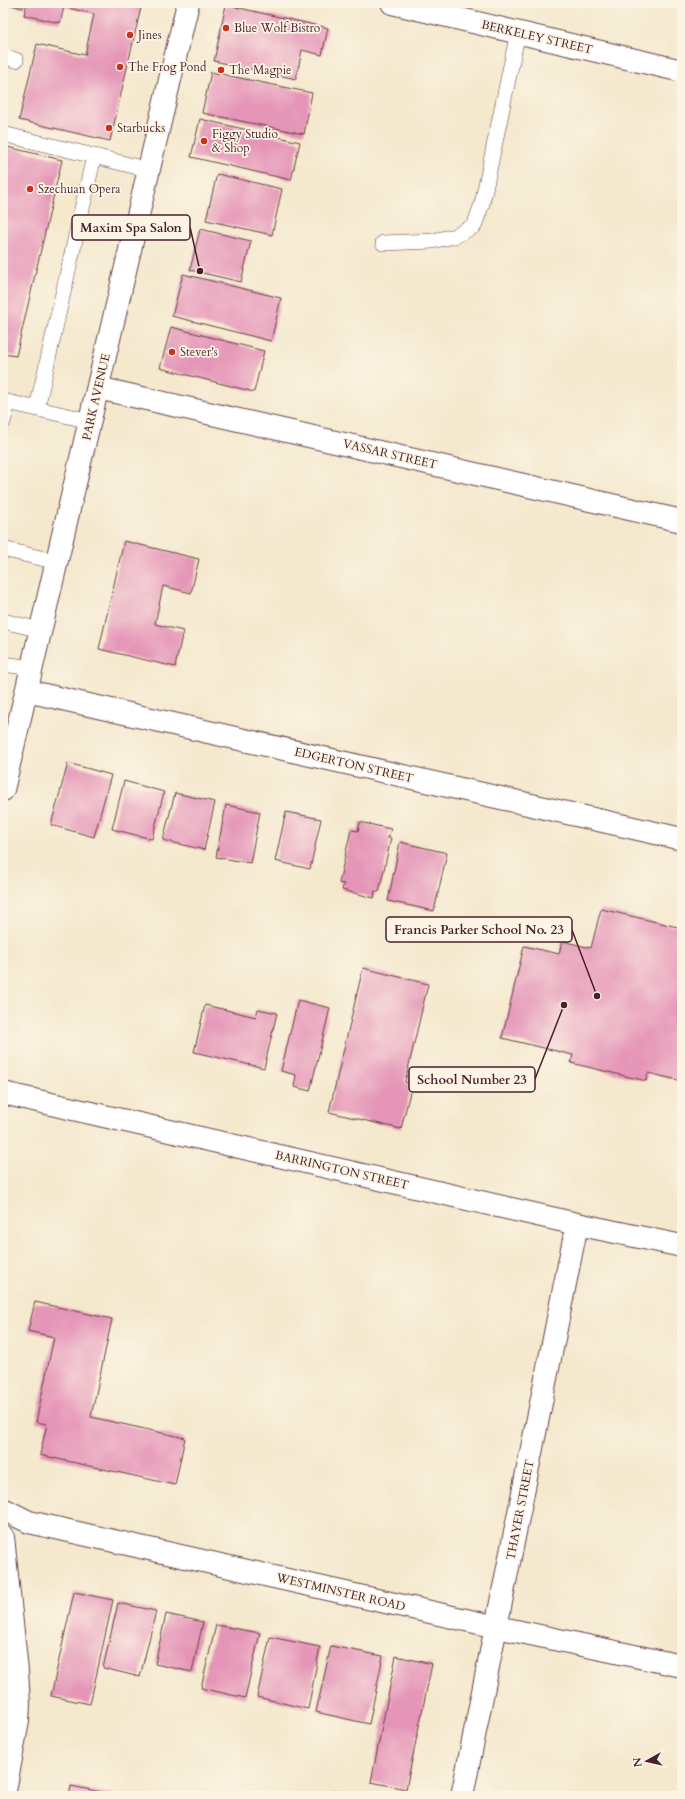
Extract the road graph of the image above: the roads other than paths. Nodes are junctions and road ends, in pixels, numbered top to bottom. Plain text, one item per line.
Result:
1 (188, 3) edge
2 (392, 3) edge
3 (518, 32) junction
4 (682, 70) edge
5 (3, 134) edge
6 (94, 156) junction
7 (149, 170) junction
8 (383, 244) dead end
9 (98, 388) junction
10 (5, 401) edge
11 (36, 408) junction
12 (3, 422) edge
13 (90, 422) junction
14 (682, 521) edge
15 (3, 550) edge
16 (57, 562) junction
17 (3, 621) edge
18 (41, 630) junction
19 (3, 664) edge
20 (32, 668) junction
21 (27, 691) junction
22 (3, 790) edge
23 (682, 839) edge
24 (3, 1092) edge
25 (578, 1224) junction
26 (682, 1246) edge
27 (3, 1509) edge
28 (3, 1537) edge
29 (496, 1627) junction
30 (682, 1666) edge
31 (4, 1796) edge
32 (462, 1796) edge

1 - 7 street, PARK AVENUE
2 - 3 street, BERKELEY STREET
3 - 4 street, BERKELEY STREET
3 - 8 lane
5 - 6 lane
6 - 7 lane
6 - 11 lane
7 - 9 street, PARK AVENUE
9 - 13 street, PARK AVENUE
9 - 14 street, VASSAR STREET
10 - 11 lane
10 - 12 lane
11 - 13 lane
13 - 16 street, PARK AVENUE
15 - 16 lane
16 - 18 street, PARK AVENUE
17 - 18 lane
18 - 20 street, PARK AVENUE
19 - 20 lane
20 - 21 street, PARK AVENUE
21 - 22 street, PARK AVENUE
21 - 23 street, EDGERTON STREET
24 - 25 street, BARRINGTON STREET
25 - 26 street, BARRINGTON STREET
25 - 29 street, THAYER STREET
27 - 29 street, WESTMINSTER ROAD
28 - 31 street
29 - 30 street, WESTMINSTER ROAD
29 - 32 street, THAYER STREET

